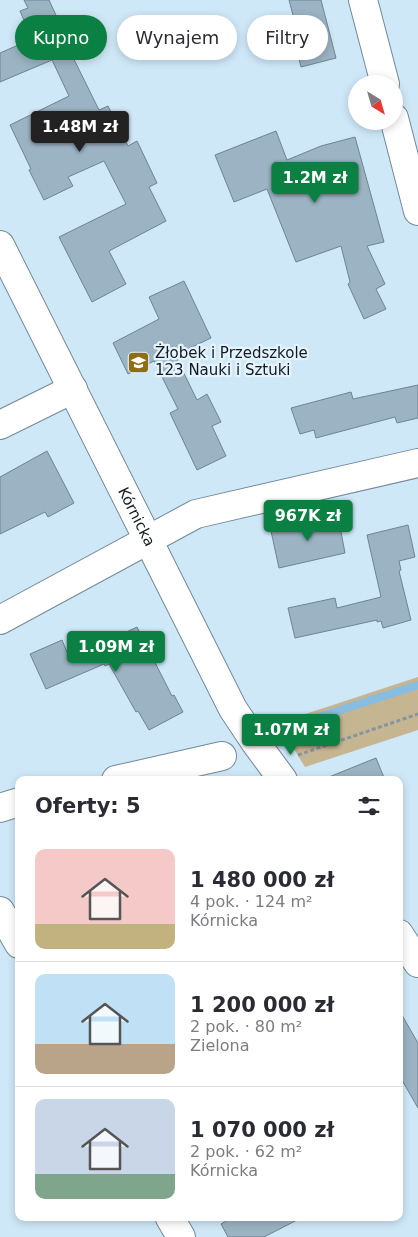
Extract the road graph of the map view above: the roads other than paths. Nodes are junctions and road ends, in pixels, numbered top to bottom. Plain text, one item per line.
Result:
1 (363, 0) edge
2 (383, 75) edge
3 (397, 130) edge
4 (418, 211) edge
5 (0, 245) edge
6 (72, 389) junction
7 (0, 425) edge
8 (418, 463) edge
9 (148, 541) junction
10 (0, 620) edge
11 (222, 756) dead end
12 (134, 776) edge
13 (280, 776) edge
14 (15, 803) edge
15 (0, 808) edge
16 (172, 1221) edge
17 (181, 1237) edge

1 - 2 street
3 - 4 street
5 - 6 street, Kórnicka
6 - 7 street
6 - 9 street, Kórnicka
8 - 9 street
9 - 10 street
9 - 13 street, Kórnicka
11 - 12 street
14 - 15 street
16 - 17 street

